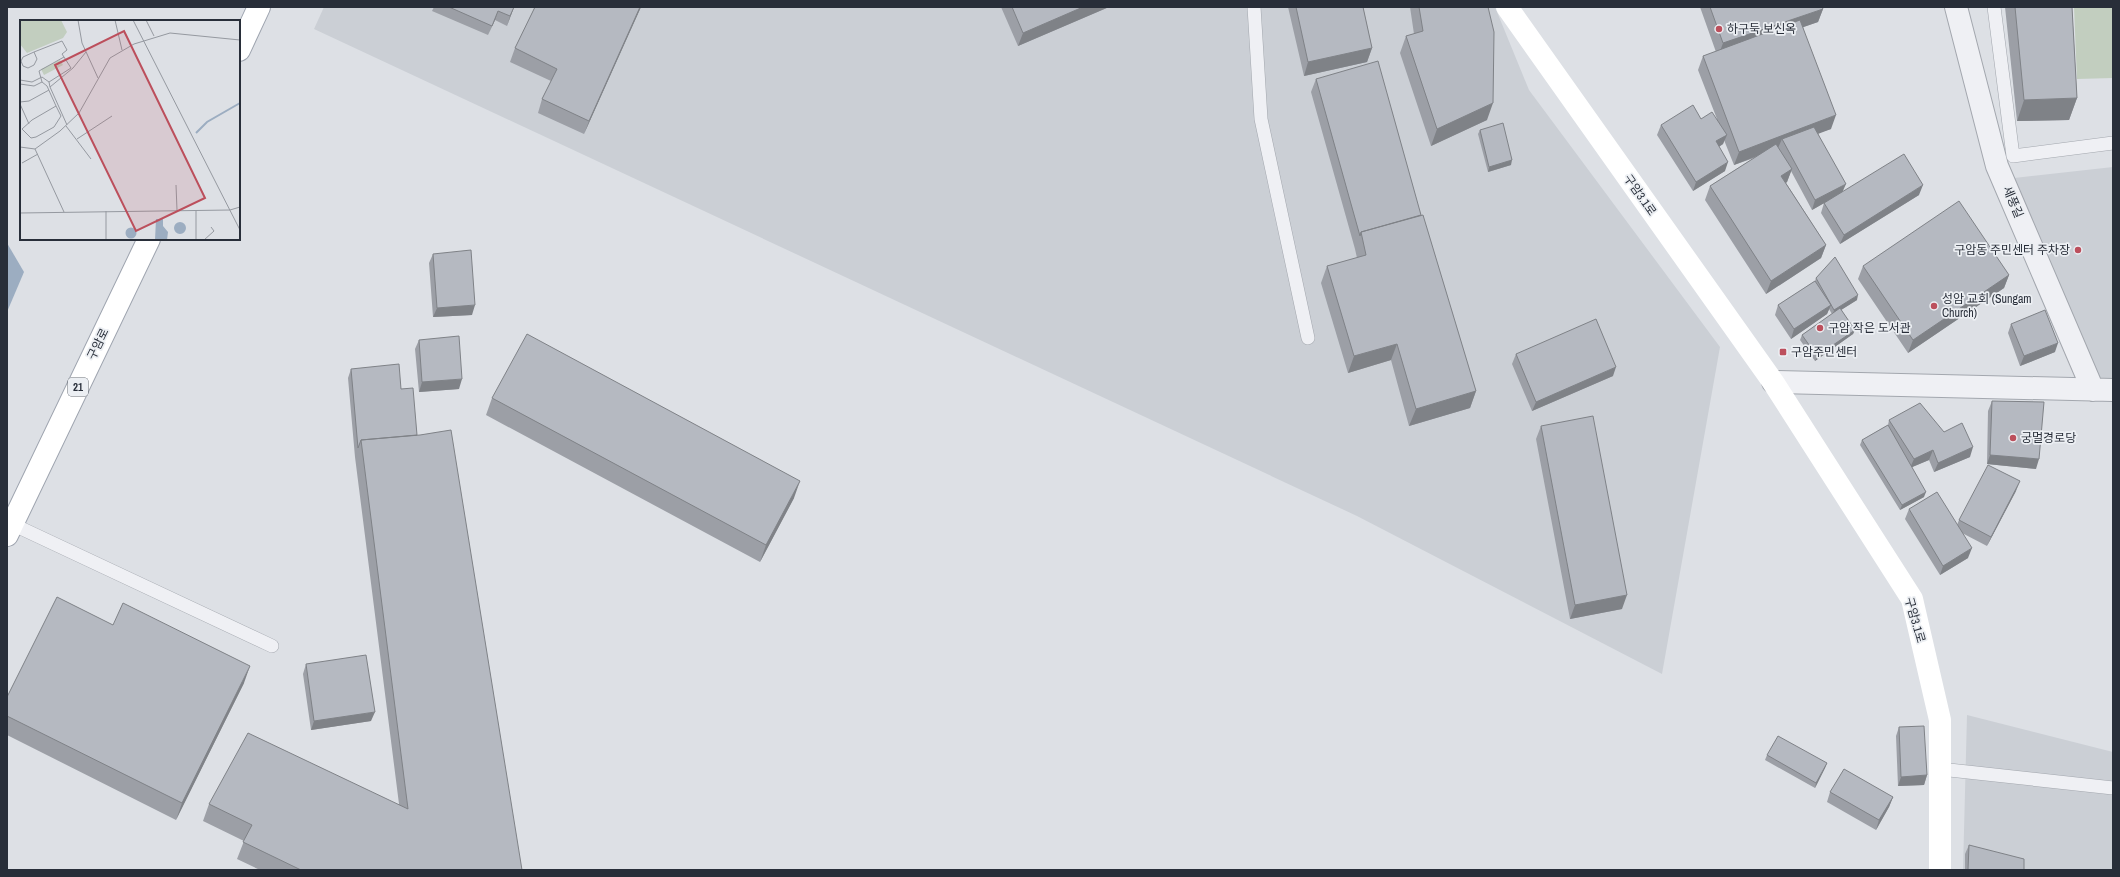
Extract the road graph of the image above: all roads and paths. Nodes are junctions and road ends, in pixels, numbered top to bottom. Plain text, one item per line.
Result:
1 (260, 7) edge
2 (1254, 7) edge
3 (1507, 7) edge
4 (1956, 7) edge
5 (1994, 7) edge
6 (240, 48) edge
7 (2113, 143) edge
8 (148, 240) edge
9 (1308, 338) dead end
10 (1773, 382) junction
11 (2103, 390) edge
12 (10, 530) edge
13 (272, 646) dead end
14 (1940, 770) junction
15 (2113, 788) edge
16 (1940, 870) edge

1 - 6 street
2 - 9 lane
3 - 10 street, 구암3.1로
4 - 11 street, 세풍길
5 - 7 lane
8 - 12 street, 구암로 / 21
10 - 11 street
10 - 14 street, 구암3.1로
12 - 13 lane
14 - 15 lane
14 - 16 street, 구암3.1로

